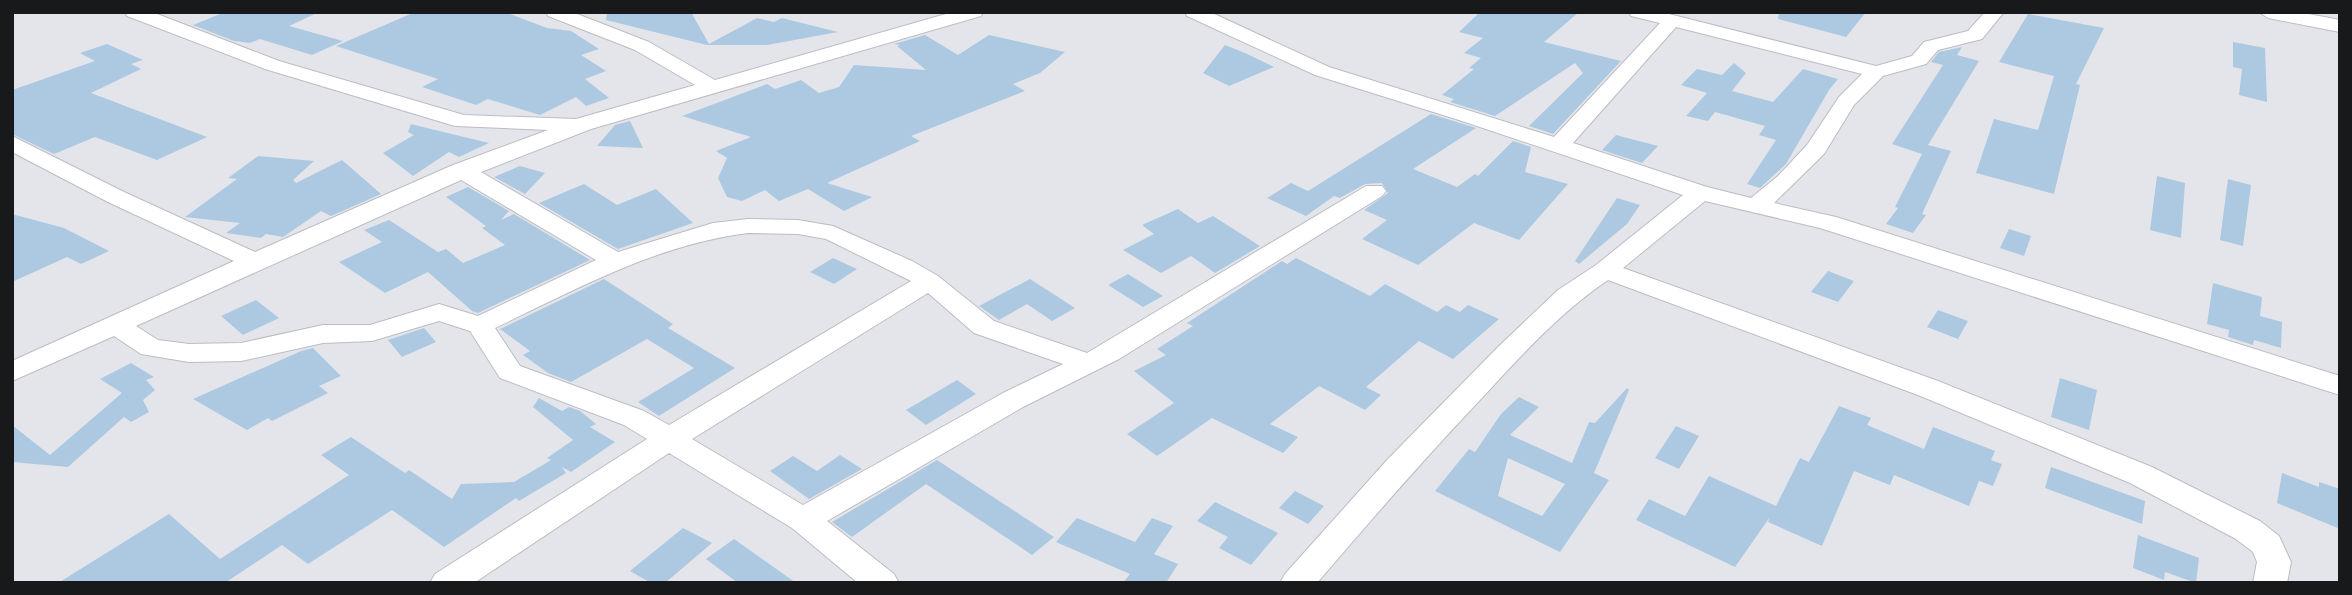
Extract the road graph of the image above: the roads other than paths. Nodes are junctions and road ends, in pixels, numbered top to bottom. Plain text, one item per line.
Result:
1 (134, 12) edge
2 (555, 12) edge
3 (974, 12) edge
4 (1194, 12) edge
5 (1638, 12) edge
6 (1995, 12) edge
7 (2268, 12) edge
8 (1672, 21) junction
9 (2340, 26) edge
10 (1876, 72) junction
11 (714, 88) junction
12 (583, 124) junction
13 (12, 143) edge
14 (1559, 145) junction
15 (461, 170) junction
16 (1374, 191) dead end
17 (1700, 193) junction
18 (1757, 205) junction
19 (255, 261) junction
20 (615, 261) junction
21 (1605, 270) junction
22 (929, 281) junction
23 (116, 325) junction
24 (480, 325) junction
25 (1090, 363) junction
26 (12, 372) edge
27 (2340, 386) edge
28 (669, 439) junction
29 (803, 520) junction
30 (864, 578) edge
31 (447, 583) edge
32 (1297, 583) edge
33 (2270, 583) edge

1 - 12 street
2 - 11 street
3 - 11 street
4 - 14 street
5 - 8 street
6 - 10 street
7 - 9 street
8 - 10 street
8 - 14 street
10 - 18 street
11 - 12 street
12 - 15 street
13 - 19 street
14 - 17 street
15 - 19 street
15 - 20 street
16 - 25 street
17 - 18 street
17 - 21 street
18 - 27 street
19 - 23 street
20 - 22 street
20 - 24 street
21 - 32 street
21 - 33 street
22 - 25 street
22 - 28 street
23 - 24 street
23 - 26 street
24 - 28 street
25 - 29 street
28 - 29 street
28 - 31 street
29 - 30 street

